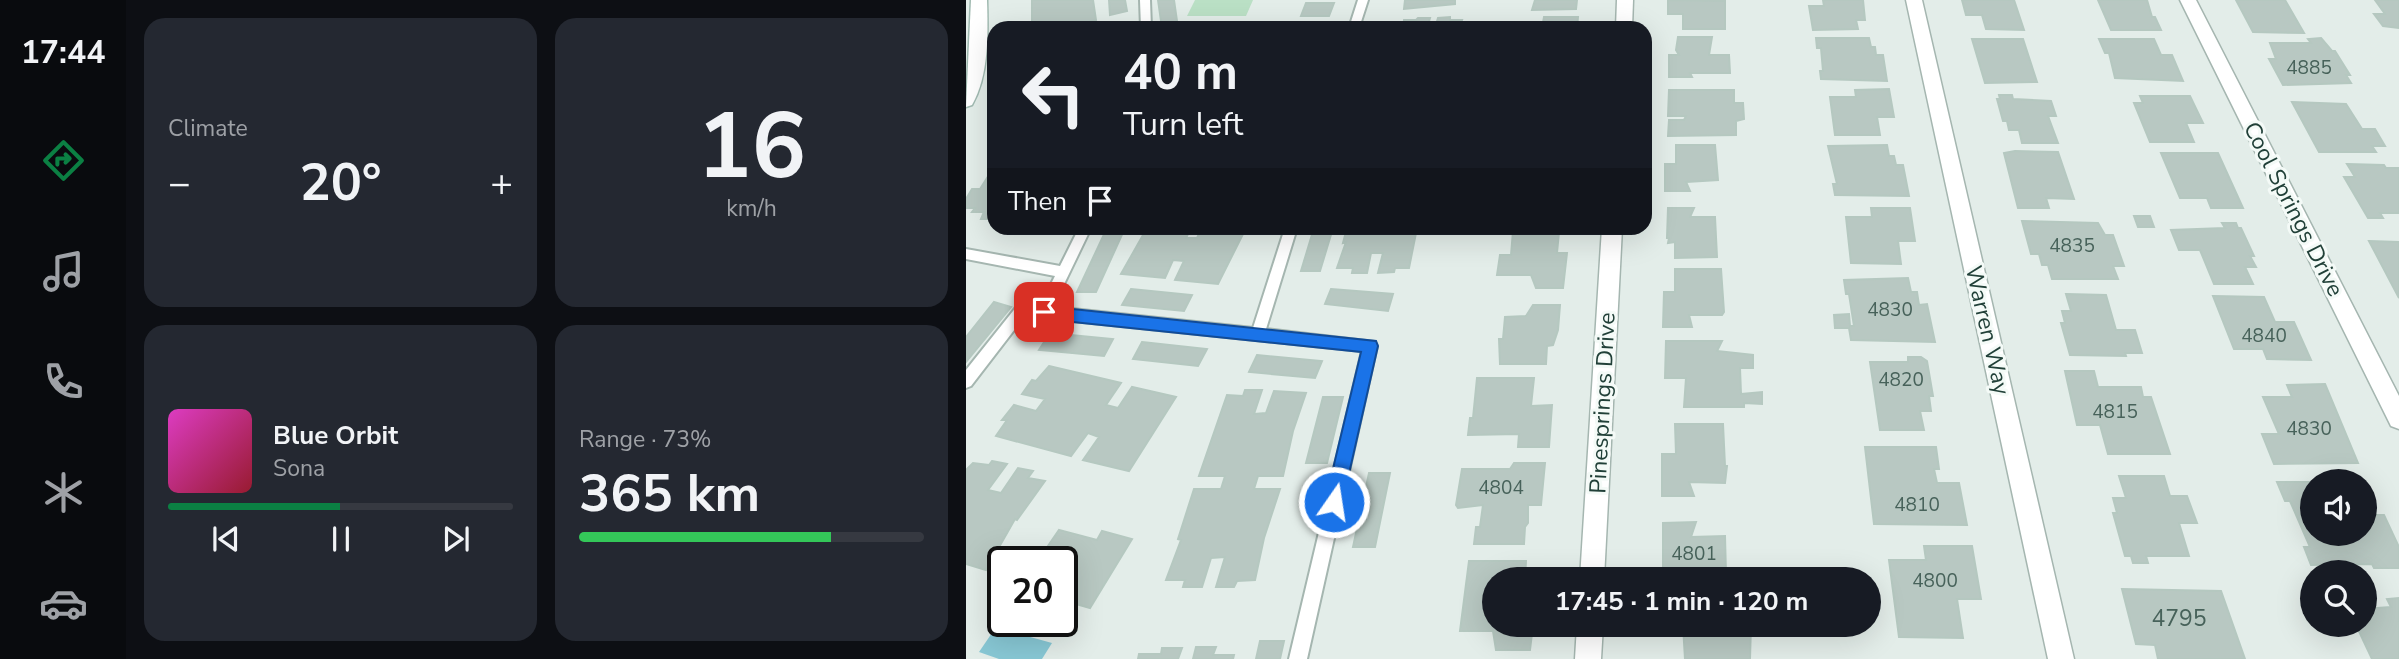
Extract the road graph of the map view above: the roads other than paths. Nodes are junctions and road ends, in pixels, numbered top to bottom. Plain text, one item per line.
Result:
1 (979, 0) edge
2 (1145, 0) edge
3 (1363, 0) edge
4 (1625, 0) edge
5 (1914, 0) edge
6 (2188, 0) edge
7 (1146, 21) edge
8 (1356, 21) edge
9 (1624, 21) edge
10 (966, 101) edge
11 (1082, 235) edge
12 (1289, 235) edge
13 (1612, 235) edge
14 (966, 254) edge
15 (1063, 272) junction
16 (1044, 312) junction
17 (1258, 334) junction
18 (966, 381) edge
19 (2399, 419) edge
20 (1593, 567) edge
21 (1589, 637) edge
22 (1298, 659) edge
23 (1588, 659) edge
24 (2062, 659) edge

1 - 10 street
2 - 7 lane
3 - 8 lane
4 - 9 street
5 - 24 street, Warren Way
6 - 19 street, Cool Springs Drive
11 - 15 lane
12 - 17 lane
13 - 20 street, Pinesprings Drive
14 - 15 lane
15 - 16 lane
16 - 17 lane
16 - 18 lane
17 - 22 lane
21 - 23 street

